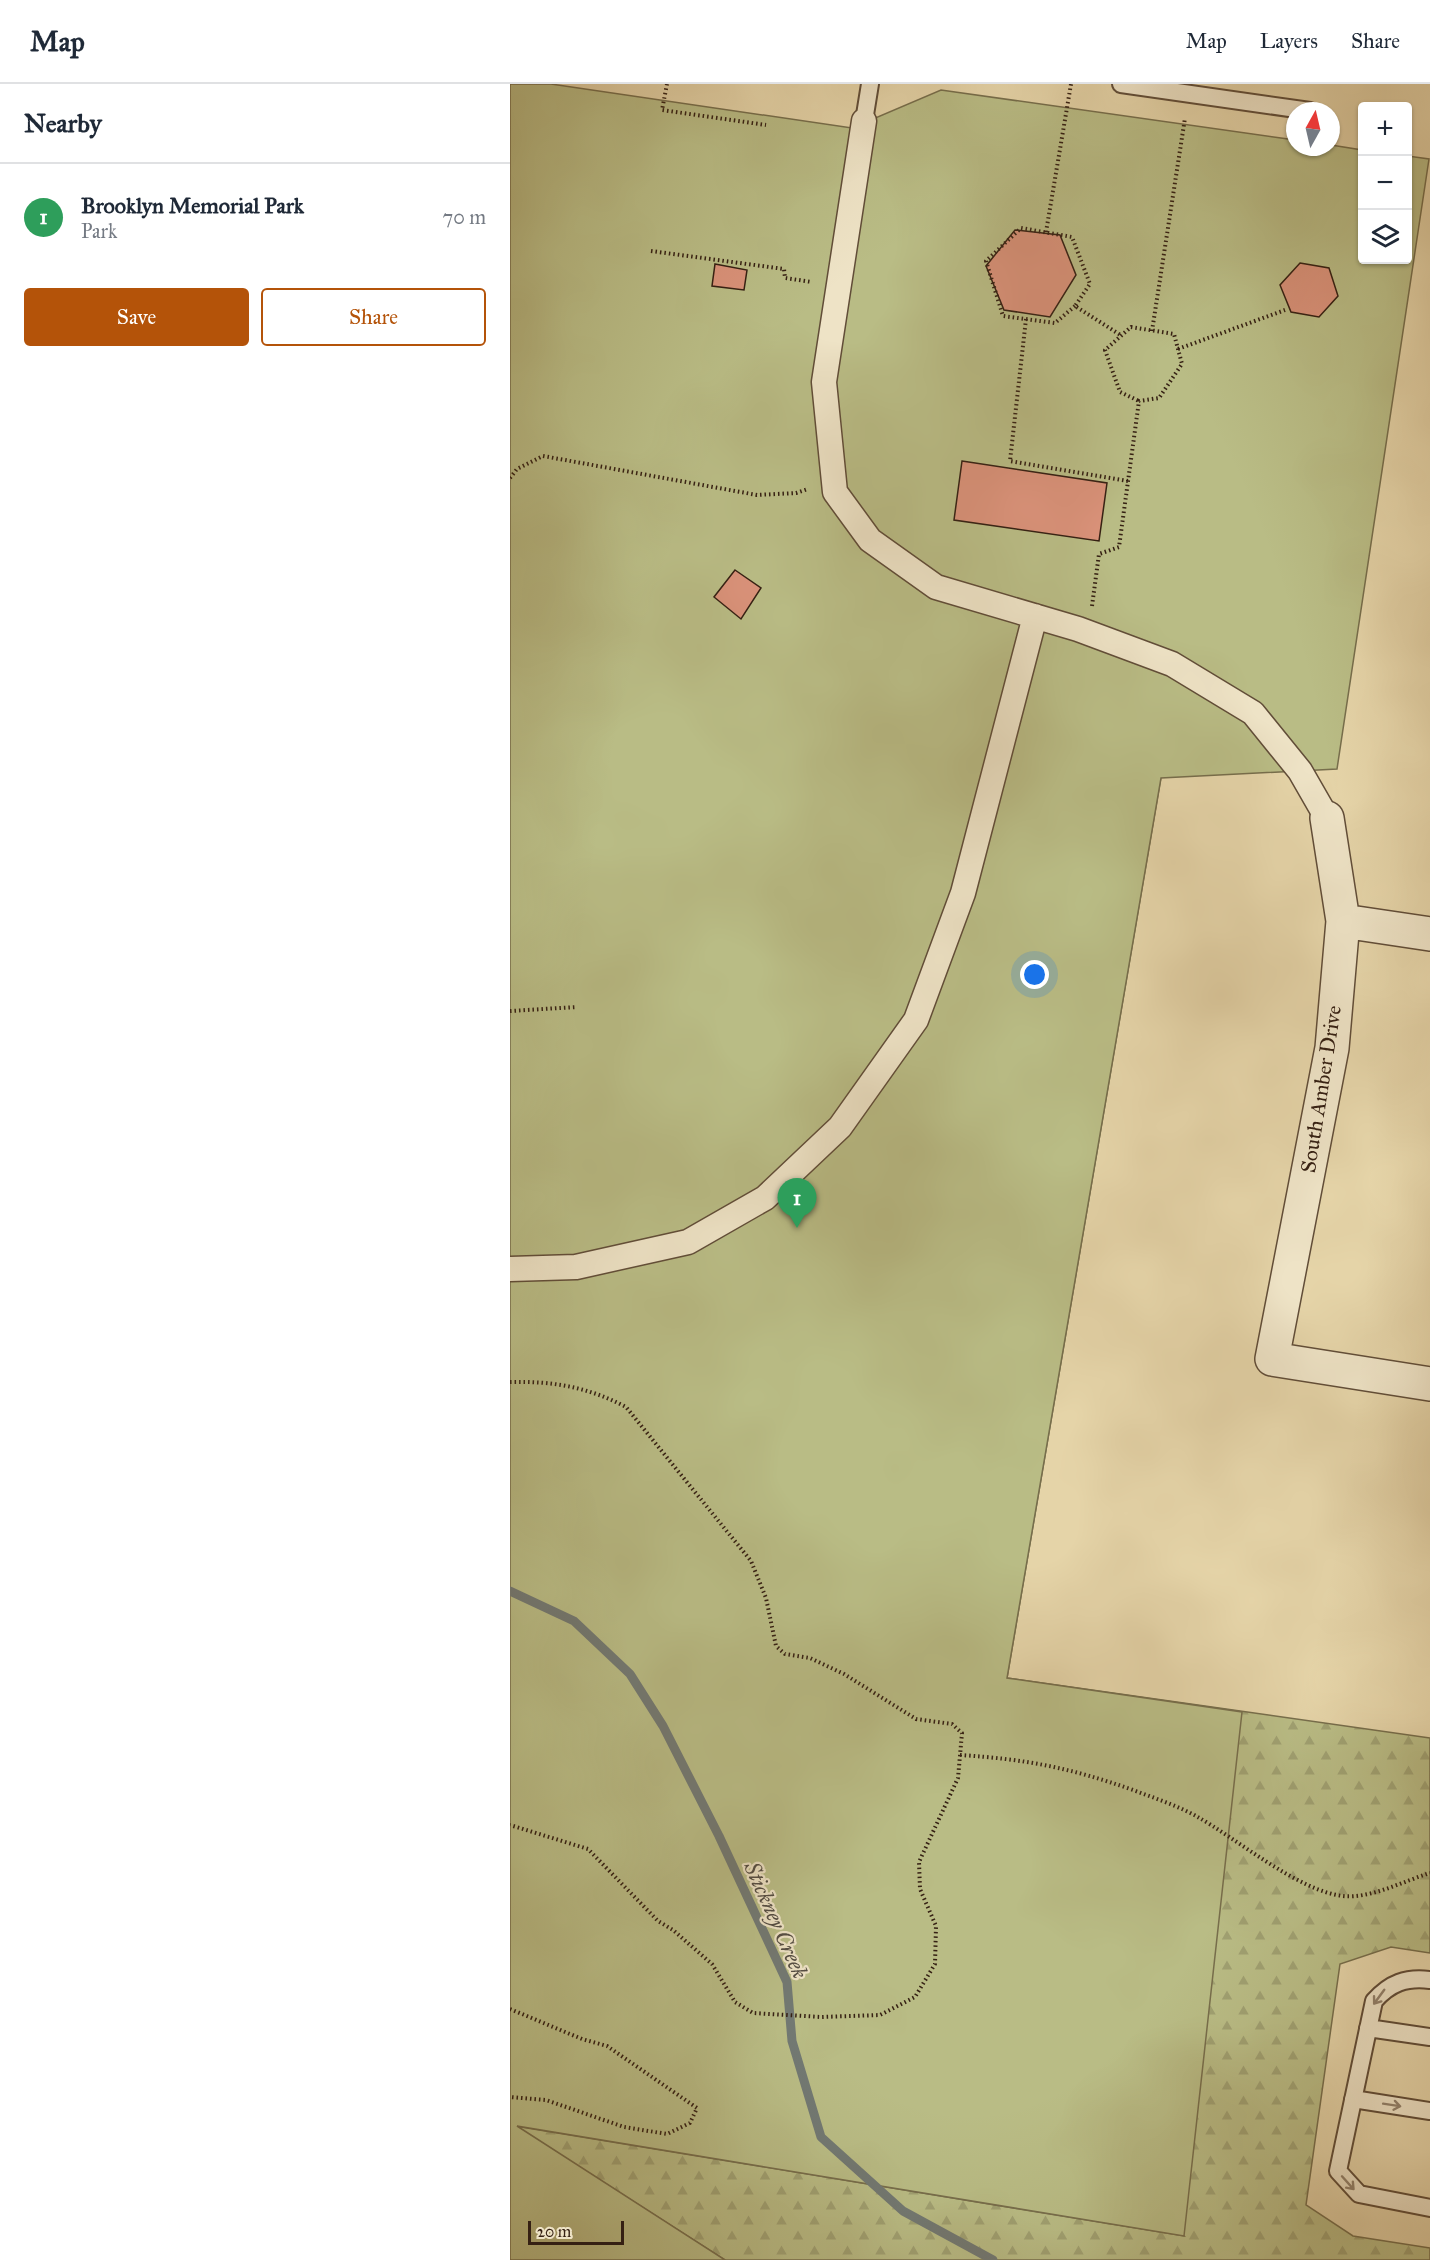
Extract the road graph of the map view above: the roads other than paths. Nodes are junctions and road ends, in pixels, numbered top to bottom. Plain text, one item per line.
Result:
1 (870, 84) edge
2 (1121, 84) edge
3 (1286, 107) edge
4 (864, 121) joint
5 (1035, 616) junction
6 (1327, 818) joint
7 (1343, 921) junction
8 (1430, 934) edge
9 (510, 1269) edge
10 (1430, 1384) edge
11 (1430, 1980) edge
12 (1368, 2028) junction
13 (1430, 2037) edge
14 (1353, 2099) junction
15 (1430, 2111) edge
16 (1430, 2208) edge

1 - 4 lane
2 - 3 lane
4 - 5 street
5 - 6 street
5 - 9 street
6 - 7 street, South Amber Drive
7 - 8 street
7 - 10 street, South Amber Drive
11 -> 12 lane
12 - 13 lane
12 - 14 lane
14 -> 15 lane
14 -> 16 lane

